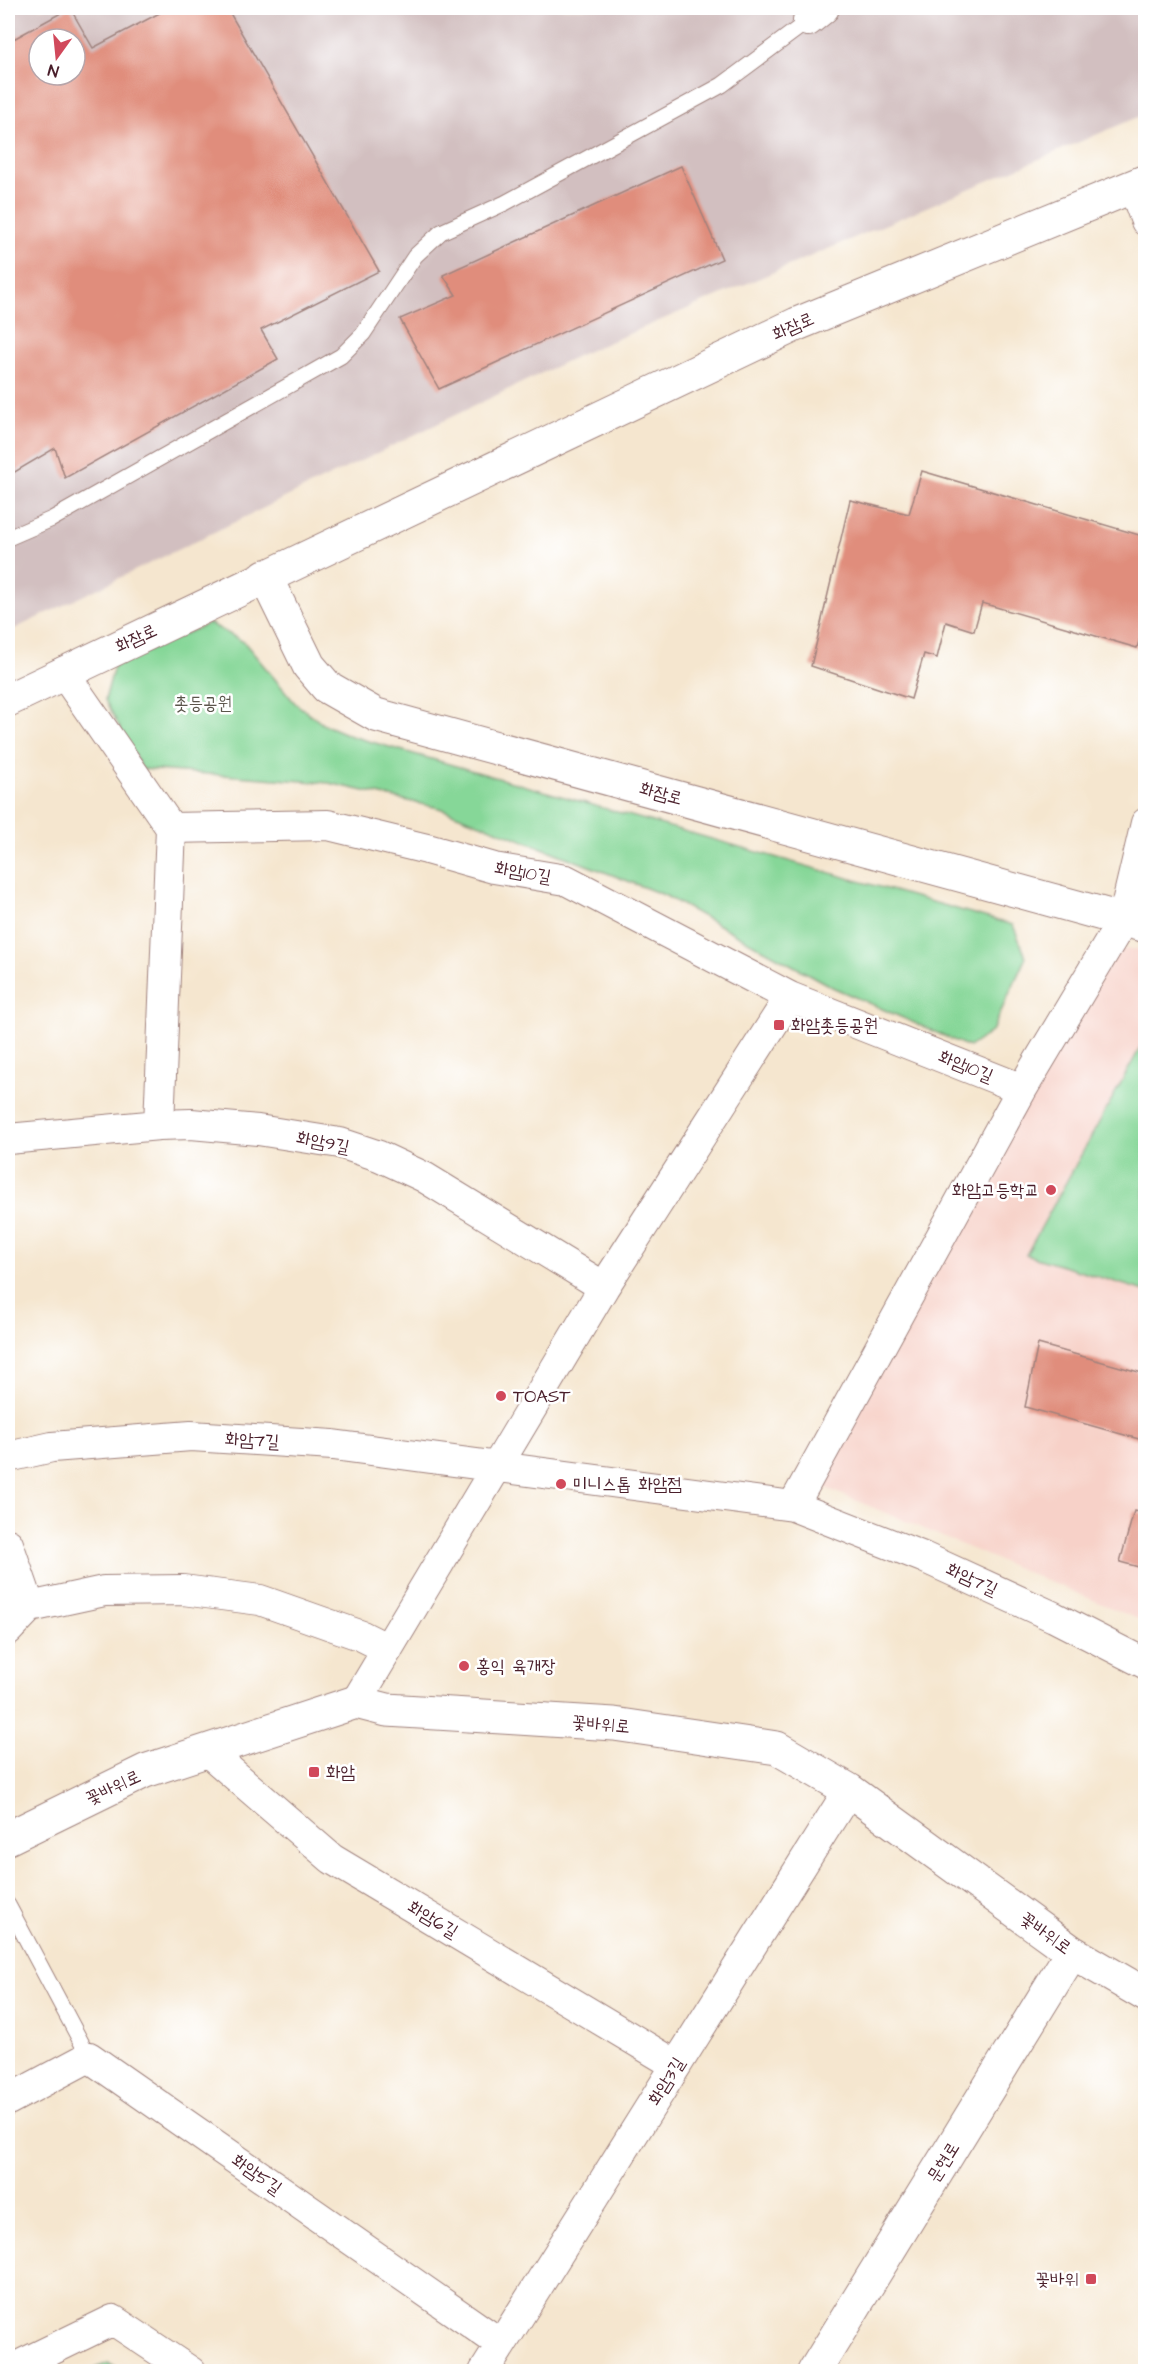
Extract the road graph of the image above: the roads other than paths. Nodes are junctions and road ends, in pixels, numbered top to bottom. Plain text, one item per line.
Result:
1 (816, 14) edge
2 (1139, 184) edge
3 (1146, 221) edge
4 (8, 538) edge
5 (265, 576) junction
6 (63, 672) junction
7 (8, 700) edge
8 (1146, 823) edge
9 (171, 828) junction
10 (1134, 923) edge
11 (790, 997) junction
12 (1023, 1089) junction
13 (159, 1125) junction
14 (8, 1139) edge
15 (604, 1287) junction
16 (8, 1457) edge
17 (496, 1467) junction
18 (793, 1506) junction
19 (8, 1544) edge
20 (30, 1607) junction
21 (8, 1630) edge
22 (388, 1649) junction
23 (1146, 1664) edge
24 (356, 1702) junction
25 (207, 1751) junction
26 (849, 1790) junction
27 (8, 1838) edge
28 (8, 1905) edge
29 (1072, 1952) junction
30 (1146, 1995) edge
31 (89, 2057) junction
32 (676, 2065) junction
33 (8, 2100) edge
34 (501, 2344) junction
35 (8, 2371) edge
36 (191, 2372) edge
37 (484, 2372) edge
38 (814, 2372) edge

1 - 4 lane
2 - 3 street, 화잠로
2 - 5 street, 화잠로
5 - 6 street, 화잠로
5 - 10 street, 화잠로
6 - 7 street, 화잠로
6 - 9 street
8 - 10 street
9 - 11 street, 화암10길
9 - 13 street
10 - 12 street
11 - 12 street, 화암10길
11 - 15 street
12 - 18 street
13 - 14 street, 화암9길
13 - 15 street, 화암9길
15 - 17 street
16 - 17 street, 화암7길
17 - 18 street, 화암7길
17 - 22 street
18 - 23 street, 화암7길
19 - 20 street
20 - 21 street
20 - 22 street
22 - 24 street
24 - 25 street, 꽃바위로
24 - 26 street, 꽃바위로
25 - 27 street, 꽃바위로
25 - 32 street, 화암6길
26 - 29 street, 꽃바위로
26 - 32 street, 화암3길
28 - 31 lane
29 - 30 street, 꽃바위로
29 - 38 street, 문현로
31 - 33 street
31 - 34 street, 화암5길
32 - 34 street, 화암3길
34 - 37 street, 화암3길
35 - 36 street

